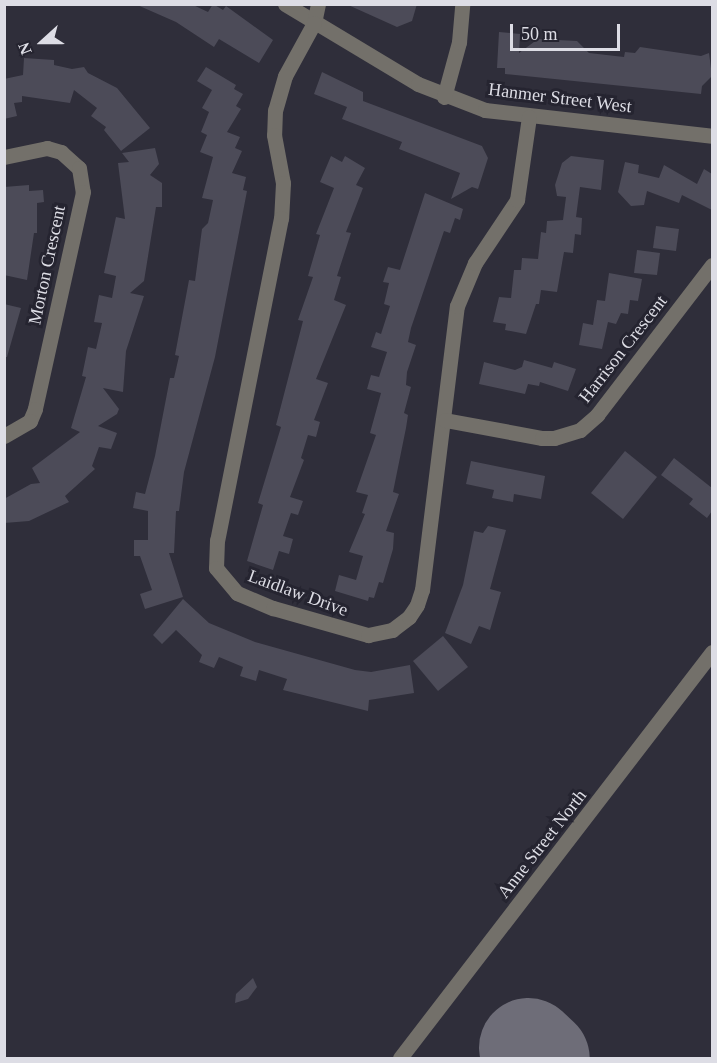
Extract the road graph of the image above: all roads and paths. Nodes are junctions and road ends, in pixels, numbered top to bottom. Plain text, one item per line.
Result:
1 (285, 4) edge
2 (318, 4) edge
3 (462, 4) edge
4 (314, 22) junction
5 (444, 97) junction
6 (529, 117) junction
7 (712, 136) edge
8 (4, 157) edge
9 (712, 265) edge
10 (445, 420) junction
11 (4, 436) edge
12 (712, 651) edge
13 (400, 1059) edge

1 - 4 street, Hanmer Street West
2 - 4 street
3 - 5 street
4 - 5 street, Hanmer Street West
4 - 10 street, Laidlaw Drive
5 - 6 street, Hanmer Street West
6 - 7 street, Hanmer Street West
6 - 10 street, Laidlaw Drive
8 - 11 street, Morton Crescent
9 - 10 street, Harrison Crescent
12 - 13 street, Anne Street North

